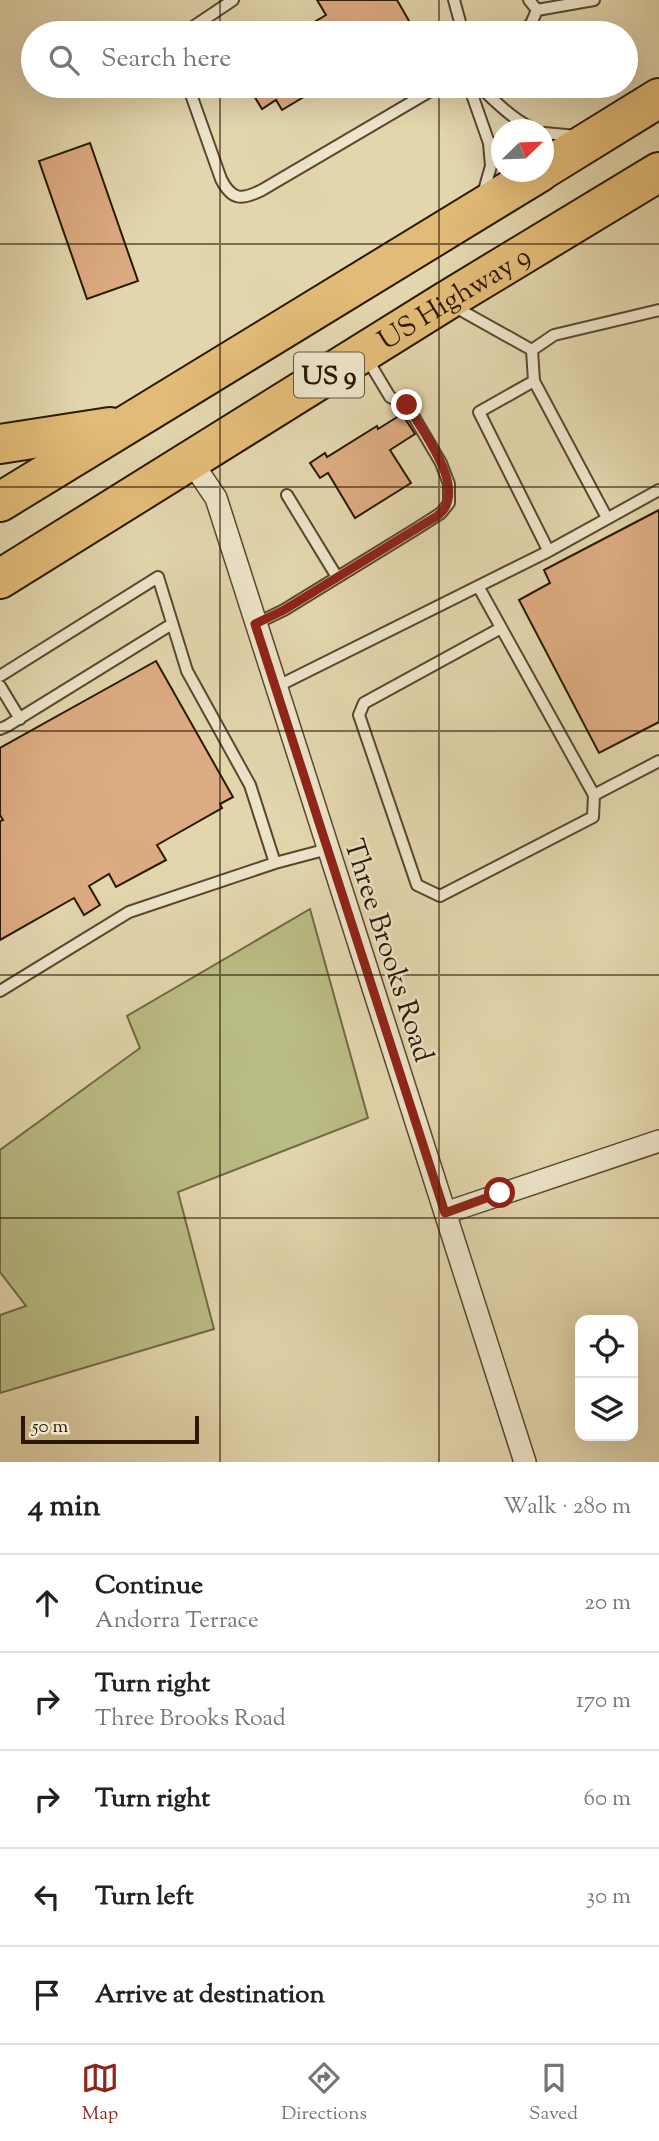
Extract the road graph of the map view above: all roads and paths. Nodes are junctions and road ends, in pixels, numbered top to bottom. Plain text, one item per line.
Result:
1 (233, 0) edge
2 (454, 0) edge
3 (529, 0) edge
4 (594, 0) edge
5 (537, 9) junction
6 (202, 21) edge
7 (460, 21) edge
8 (532, 21) edge
9 (192, 98) edge
10 (419, 98) edge
11 (473, 98) edge
12 (492, 98) edge
13 (659, 98) edge
14 (516, 119) edge
15 (554, 133) edge
16 (594, 138) junction
17 (554, 163) edge
18 (659, 172) edge
19 (523, 182) edge
20 (478, 210) junction
21 (446, 301) junction
22 (659, 310) edge
23 (532, 350) junction
24 (363, 354) junction
25 (534, 381) junction
26 (129, 424) junction
27 (0, 444) edge
28 (191, 461) junction
29 (659, 491) edge
30 (287, 495) dead end
31 (0, 502) edge
32 (607, 518) junction
33 (548, 551) junction
34 (337, 577) junction
35 (0, 579) edge
36 (478, 586) junction
37 (172, 624) junction
38 (255, 624) junction
39 (501, 628) junction
40 (0, 676) edge
41 (0, 686) edge
42 (276, 687) junction
43 (20, 719) junction
44 (0, 729) edge
45 (659, 761) edge
46 (594, 795) junction
47 (328, 849) junction
48 (275, 863) junction
49 (0, 991) edge
50 (659, 1141) edge
51 (445, 1213) junction
52 (525, 1462) edge

1 - 6 lane
2 - 7 lane
3 - 5 lane
4 - 5 lane
5 - 8 lane
9 - 10 lane
11 - 20 lane
12 - 14 lane
13 - 16 highway, US 9
15 - 16 lane
16 - 17 highway, US 9
18 - 21 highway, US Highway 9 / US 9
19 - 20 highway, US 9
20 - 26 highway, US 9
21 - 23 lane
21 - 24 highway, US Highway 9 / US 9
22 - 23 lane
23 - 25 lane
24 - 28 highway, US Highway 9 / US 9
24 - 34 lane
25 - 32 lane
25 - 33 lane
26 - 27 highway
26 - 31 highway, US 9
28 - 35 highway, US Highway 9 / US 9
28 - 38 street, Three Brooks Road
29 - 32 lane
30 - 34 lane
32 - 33 lane
33 - 36 lane
34 - 38 lane
36 - 39 lane
36 - 42 lane
37 - 40 lane
37 - 43 lane
37 - 48 lane
38 - 42 street, Three Brooks Road
39 - 46 lane
39 - 46 lane
41 - 43 lane
42 - 47 street, Three Brooks Road
43 - 44 lane
45 - 46 lane
47 - 48 lane
47 - 51 street, Three Brooks Road
48 - 49 lane
50 - 51 street
51 - 52 street, Three Brooks Road

